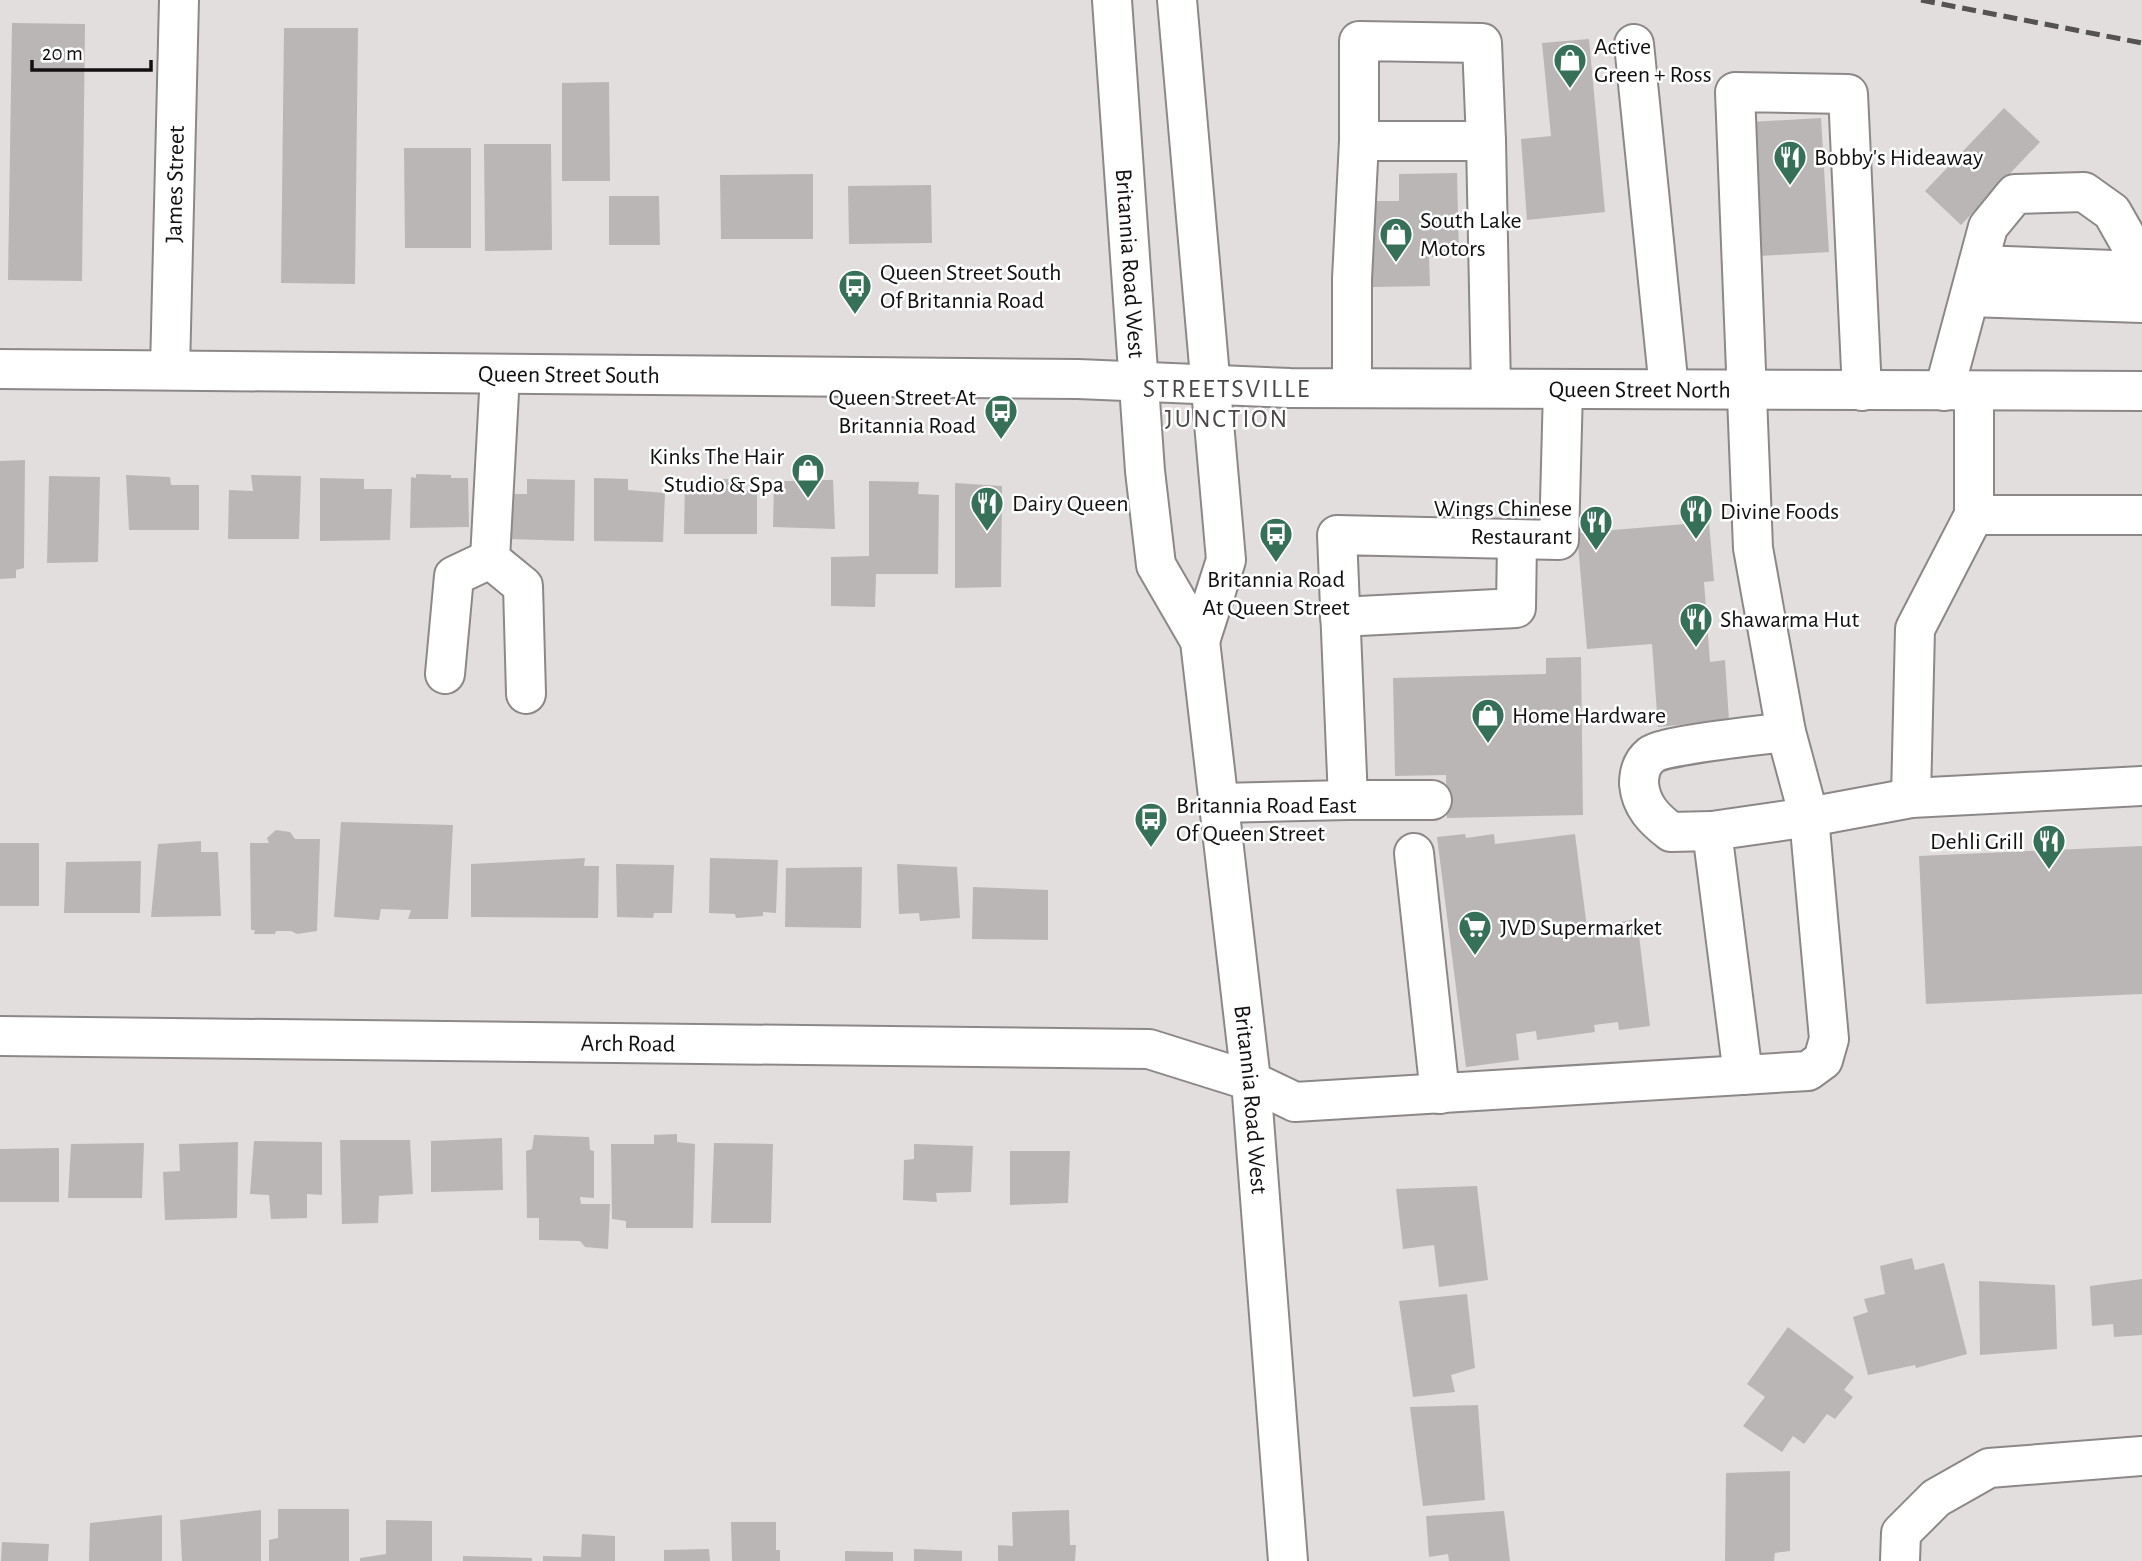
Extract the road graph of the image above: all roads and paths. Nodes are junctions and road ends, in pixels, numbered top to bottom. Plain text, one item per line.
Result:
1 (179, 0) edge
2 (1112, 0) edge
3 (1177, 0) edge
4 (1634, 44) dead end
5 (1359, 141) junction
6 (1486, 141) junction
7 (2142, 265) edge
8 (2142, 271) edge
9 (1974, 281) junction
10 (2142, 303) edge
11 (0, 369) edge
12 (170, 370) junction
13 (500, 374) junction
14 (1139, 382) junction
15 (1209, 385) junction
16 (1352, 388) junction
17 (1491, 388) junction
18 (1563, 388) junction
19 (1669, 389) junction
20 (1748, 390) junction
21 (1861, 391) junction
22 (1959, 391) junction
23 (2142, 391) edge
24 (1974, 515) junction
25 (2142, 515) edge
26 (1517, 540) junction
27 (490, 559) junction
28 (1340, 617) junction
29 (1200, 641) junction
30 (445, 674) dead end
31 (526, 694) dead end
32 (1786, 732) junction
33 (2142, 786) edge
34 (1911, 797) junction
35 (1348, 800) junction
36 (1432, 800) dead end
37 (1219, 803) junction
38 (1808, 817) junction
39 (1712, 831) junction
40 (1414, 853) dead end
41 (0, 1036) edge
42 (1744, 1075) junction
43 (1251, 1081) junction
44 (1440, 1094) junction
45 (2142, 1457) edge
46 (1288, 1561) edge
47 (1899, 1561) edge

1 - 12 main road, James Street
2 - 14 main road, Britannia Road West
3 - 15 main road, Britannia Road West
4 - 19 main road
5 - 6 main road
5 - 6 main road
5 - 16 main road
6 - 17 main road
7 - 9 main road
8 - 9 main road
9 - 10 main road
9 - 22 main road
11 - 12 main road, Queen Street South
12 - 13 main road, Queen Street South
13 - 14 main road, Queen Street South
13 - 27 main road
14 - 15 main road, Queen Street North
14 - 29 main road, Britannia Road West
15 - 16 main road, Queen Street North
15 - 29 main road, Britannia Road West
16 - 17 main road, Queen Street North
17 - 18 main road, Queen Street North
18 - 19 main road, Queen Street North
18 - 26 main road
19 - 20 main road, Queen Street North
20 - 21 main road, Queen Street North
20 - 21 main road, Arch Road
20 - 32 main road, Arch Road
21 - 22 main road, Queen Street North
22 - 23 main road, Queen Street North
22 - 24 main road
24 - 25 main road
24 - 34 main road
26 - 28 main road
26 - 28 main road
27 - 30 main road
27 - 31 main road
28 - 35 main road
29 - 37 main road, Britannia Road West
32 - 38 main road, Arch Road
32 - 39 main road
33 - 34 main road
34 - 38 main road
35 - 36 main road
35 - 37 main road
37 - 43 main road, Britannia Road West
38 - 39 main road
38 - 42 main road, Arch Road
39 - 42 main road
40 - 44 main road
41 - 43 main road, Arch Road
42 - 44 main road, Arch Road
43 - 44 main road, Arch Road
43 - 46 main road, Britannia Road West
45 - 47 main road

